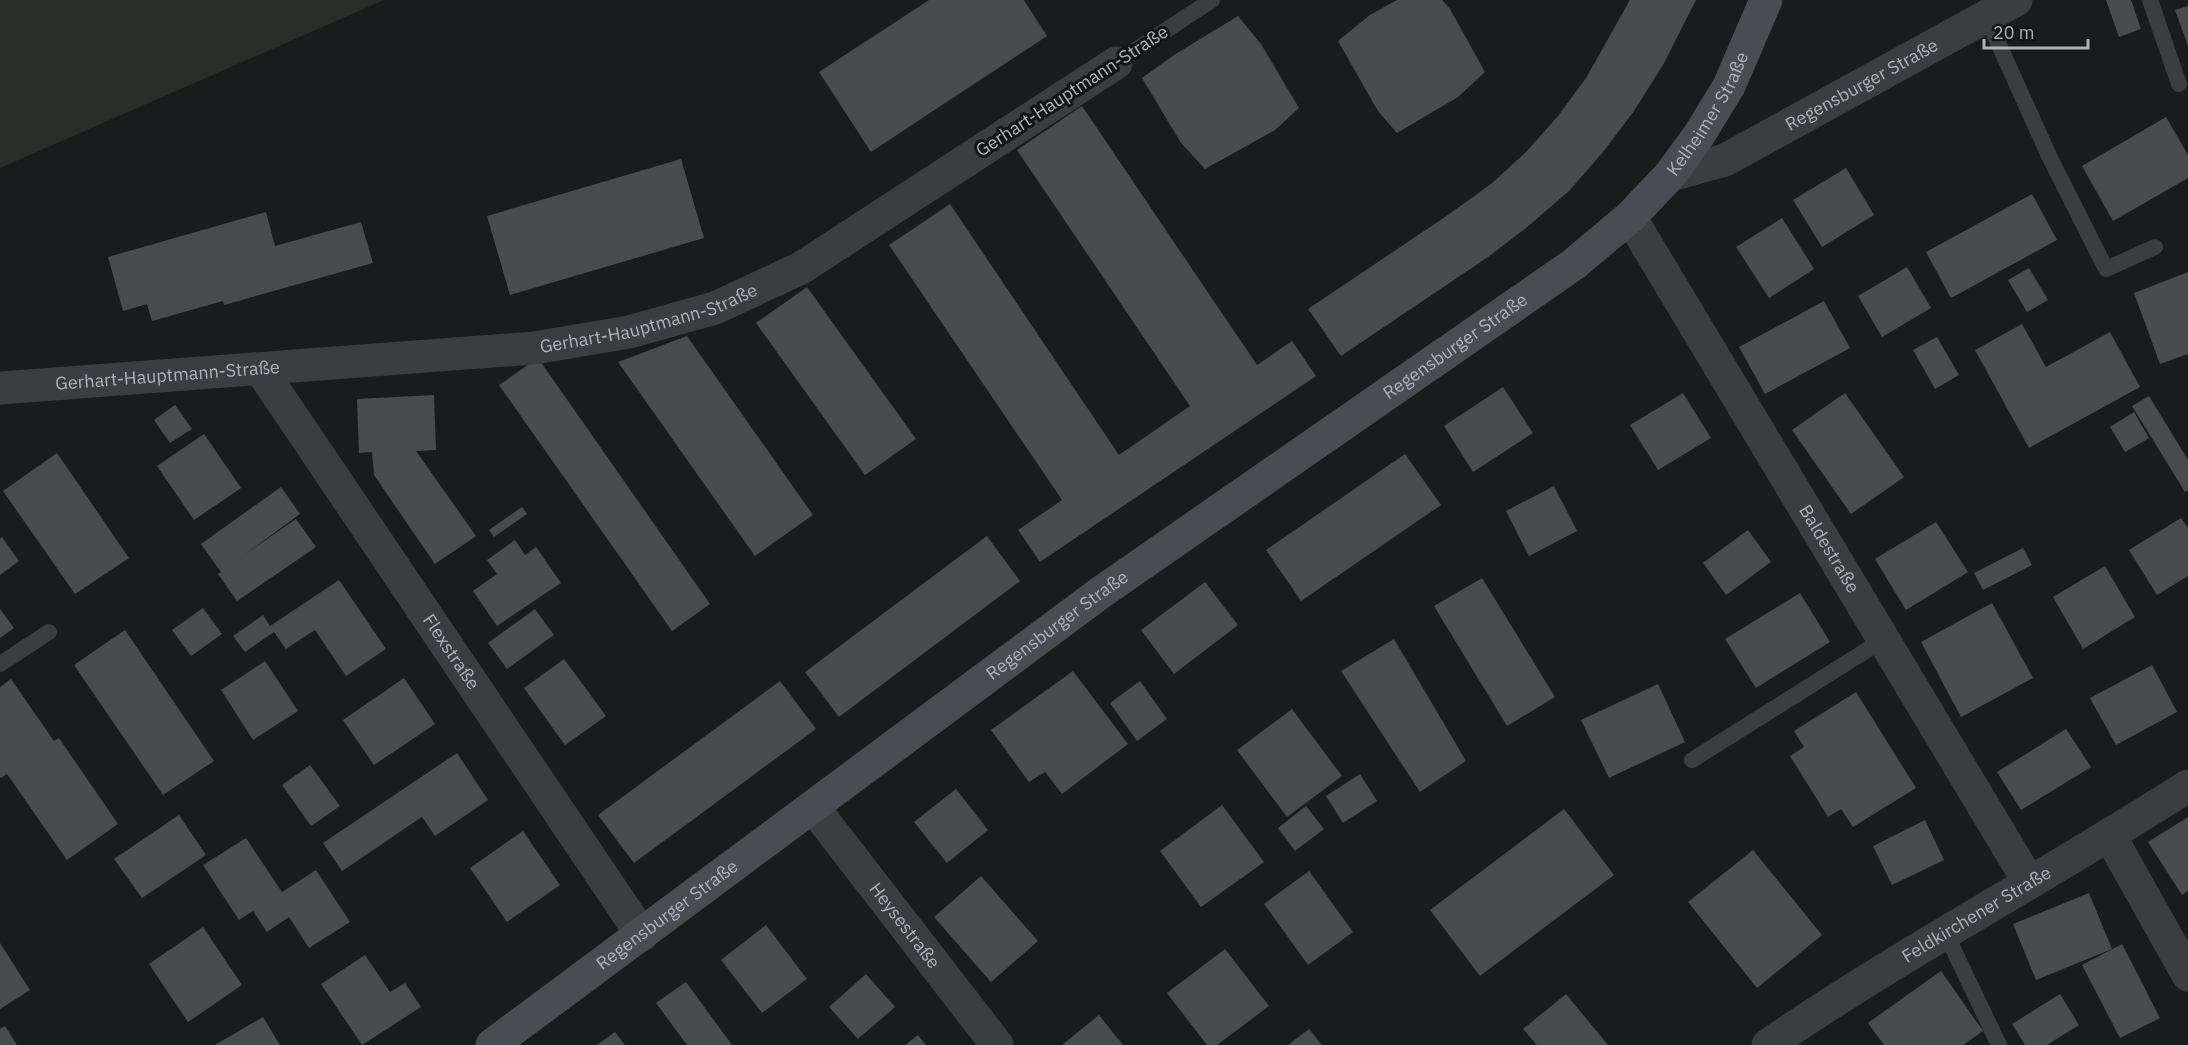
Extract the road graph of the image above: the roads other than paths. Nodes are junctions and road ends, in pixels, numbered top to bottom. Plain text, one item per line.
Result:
1 (1212, 0) edge
2 (1766, 0) edge
3 (2016, 0) edge
4 (2150, 0) edge
5 (1986, 16) junction
6 (1116, 63) joint
7 (2179, 84) dead end
8 (1670, 175) junction
9 (1630, 217) junction
10 (2155, 247) dead end
11 (261, 370) junction
12 (0, 388) edge
13 (49, 632) dead end
14 (1883, 640) junction
15 (0, 664) edge
16 (1692, 760) dead end
17 (2188, 786) edge
18 (813, 807) junction
19 (2110, 836) junction
20 (2029, 882) junction
21 (1945, 932) junction
22 (642, 935) junction
23 (2188, 975) edge
24 (492, 1045) edge
25 (997, 1045) edge
26 (1768, 1045) edge
27 (1999, 1045) edge

1 - 6 lane, Gerhart-Hauptmann-Straße
2 - 8 street, Kelheimer Straße
3 - 5 street, Regensburger Straße
4 - 7 lane
5 - 8 street, Regensburger Straße
5 - 10 lane
6 - 11 street, Gerhart-Hauptmann-Straße
8 - 9 street, Kelheimer Straße
9 - 14 street, Baldestraße
9 - 18 street, Regensburger Straße
11 - 12 street, Gerhart-Hauptmann-Straße
11 - 22 street, Flexstraße
13 - 15 lane
14 - 16 lane
14 - 20 street, Baldestraße
17 - 19 street, Feldkirchener Straße
18 - 22 street, Regensburger Straße
18 - 25 street, Heysestraße
19 - 20 street, Feldkirchener Straße
19 - 23 street
20 - 21 street, Feldkirchener Straße
21 - 26 street, Feldkirchener Straße
21 - 27 lane
22 - 24 street, Regensburger Straße

